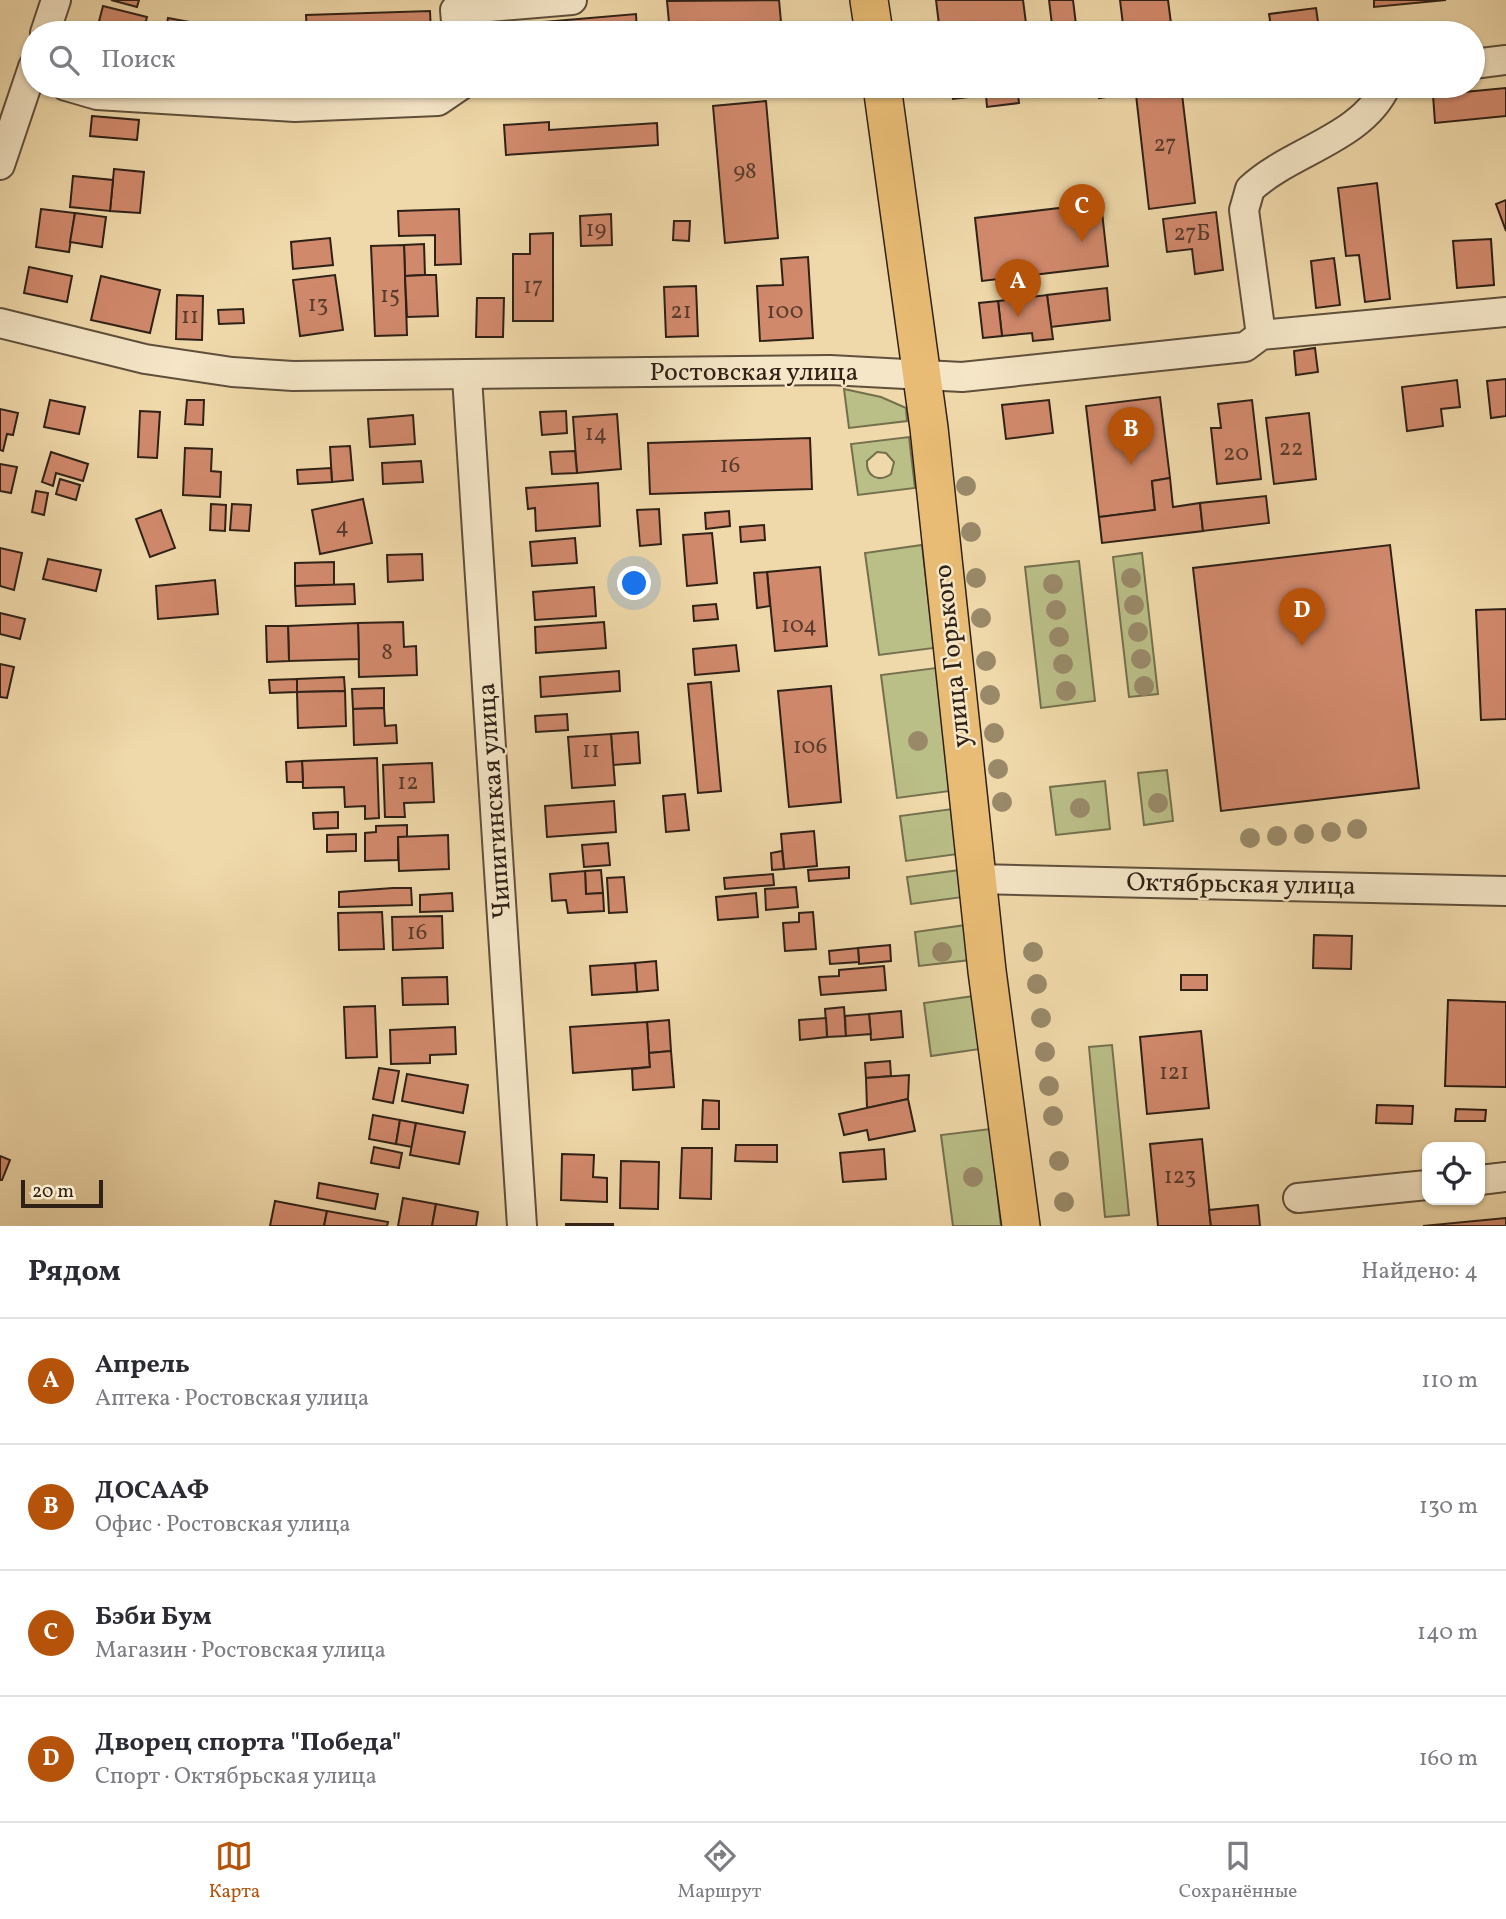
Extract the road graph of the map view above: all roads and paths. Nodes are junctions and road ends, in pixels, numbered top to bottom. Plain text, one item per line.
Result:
1 (56, 0) edge
2 (572, 0) edge
3 (869, 0) edge
4 (49, 21) edge
5 (456, 21) edge
6 (872, 21) edge
7 (1506, 60) edge
8 (1485, 63) edge
9 (22, 98) edge
10 (146, 98) edge
11 (442, 98) edge
12 (884, 98) edge
13 (1380, 98) edge
14 (3, 148) edge
15 (1506, 312) edge
16 (0, 323) edge
17 (1261, 334) junction
18 (922, 375) junction
19 (467, 377) junction
20 (977, 879) junction
21 (1506, 891) edge
22 (1506, 1177) edge
23 (1485, 1179) edge
24 (1422, 1186) edge
25 (1298, 1198) dead end
26 (522, 1226) edge
27 (1021, 1226) edge

1 - 4 street
2 - 5 street
3 - 6 main road
7 - 8 street
9 - 14 street
10 - 11 street
12 - 18 main road, улица Горького
13 - 17 street
15 - 17 street, Ростовская улица
16 - 19 street, Ростовская улица
17 - 18 street, Ростовская улица
18 - 19 street, Ростовская улица
18 - 20 main road, улица Горького
19 - 26 street, Чипигинская улица
20 - 21 street, Октябрьская улица
20 - 27 main road, улица Горького
22 - 23 street
24 - 25 street

